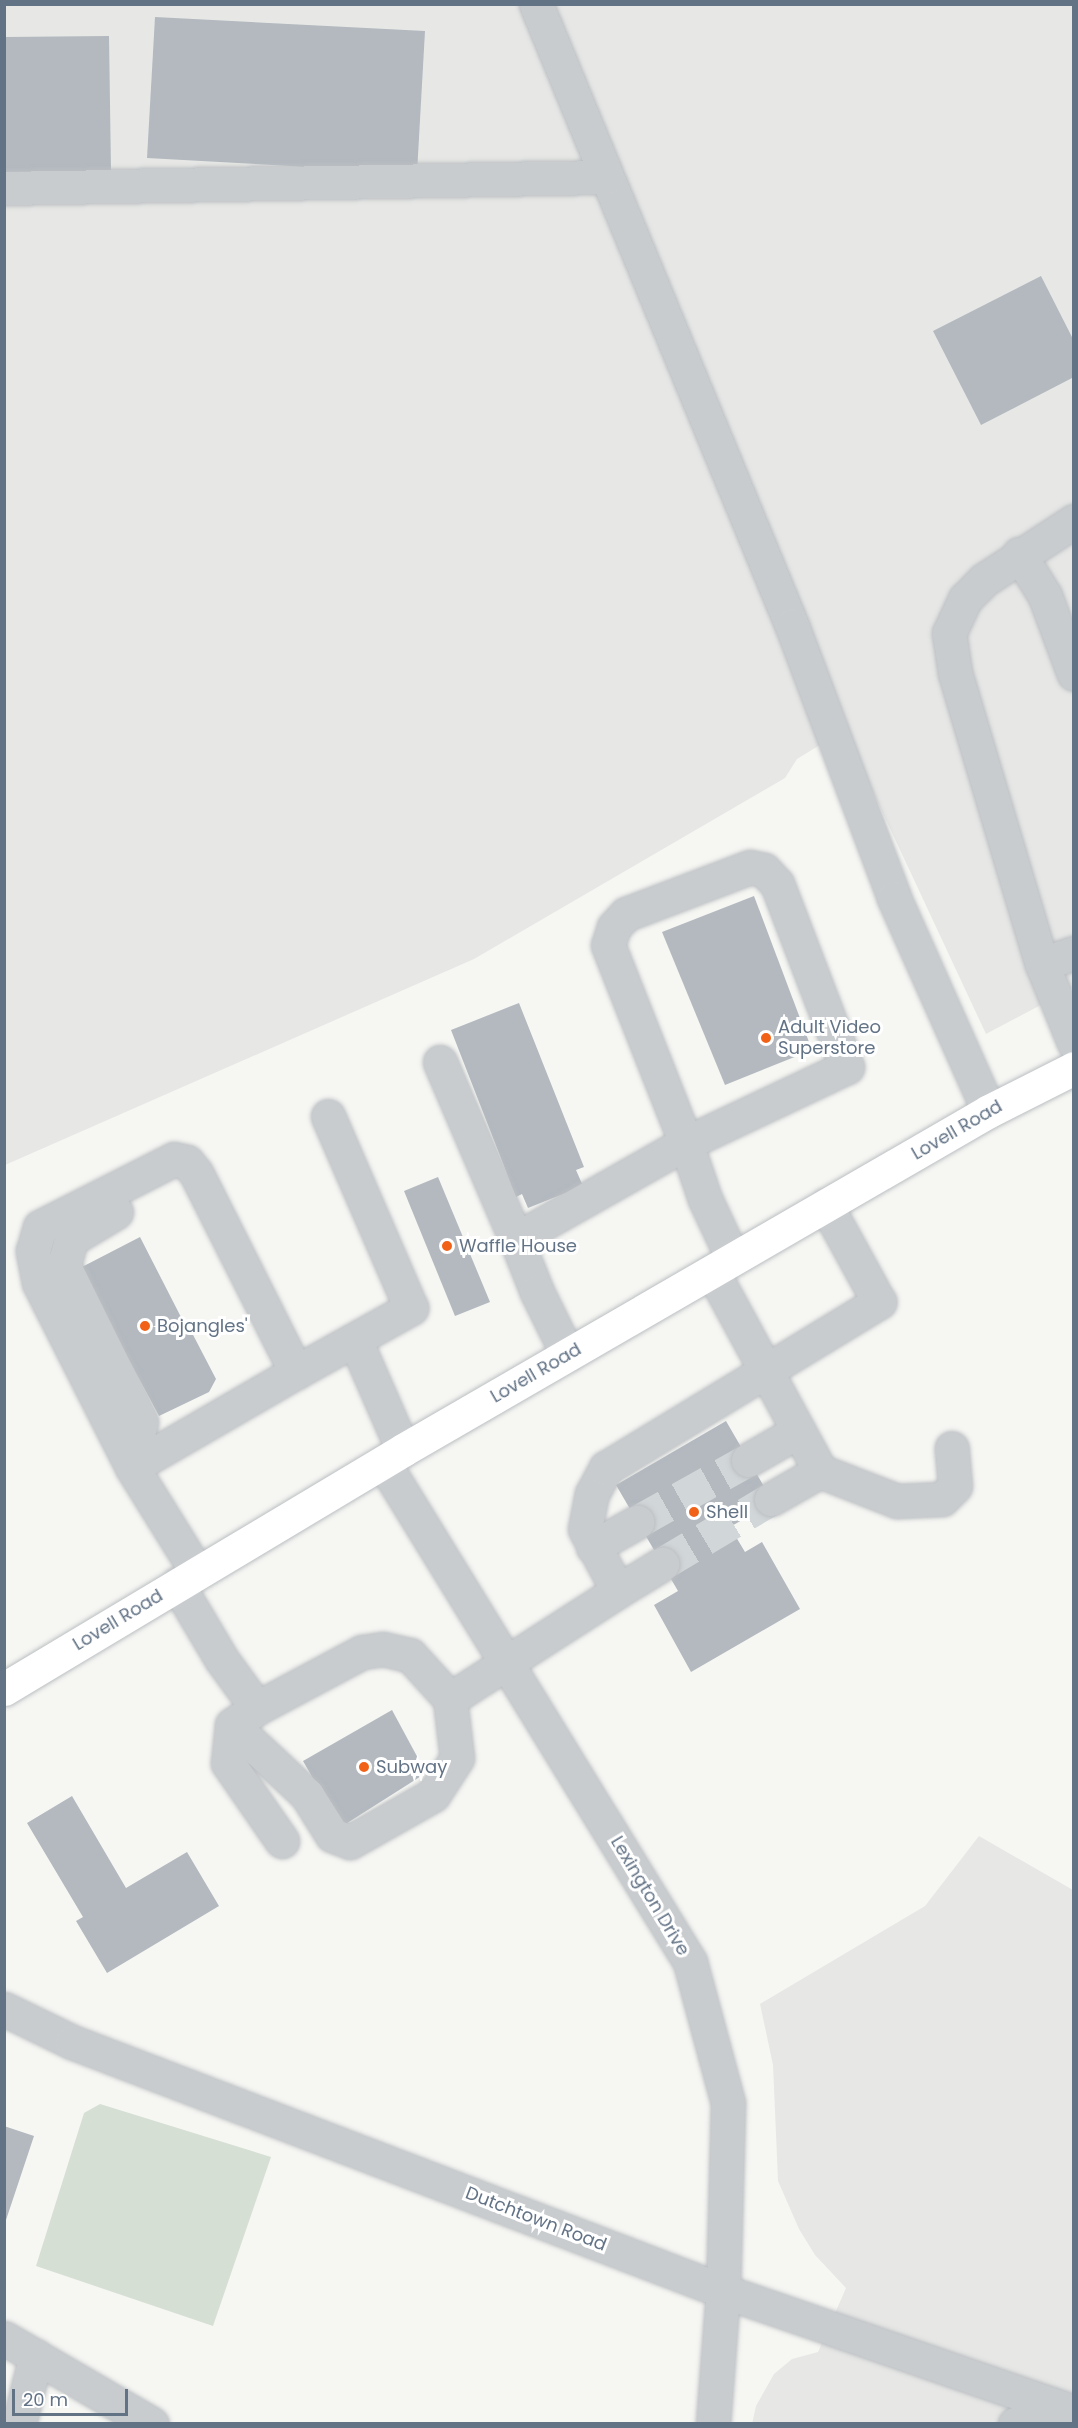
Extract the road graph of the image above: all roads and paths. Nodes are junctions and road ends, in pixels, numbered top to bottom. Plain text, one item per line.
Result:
1 (536, 4) edge
2 (606, 177) junction
3 (4, 188) edge
4 (1074, 521) edge
5 (1019, 554) junction
6 (1074, 674) edge
7 (1074, 953) edge
8 (1042, 964) junction
9 (1074, 1043) edge
10 (440, 1062) dead end
11 (1074, 1068) edge
12 (989, 1110) junction
13 (328, 1116) dead end
14 (686, 1143) junction
15 (826, 1205) junction
16 (516, 1239) junction
17 (723, 1265) junction
18 (355, 1340) junction
19 (568, 1355) junction
20 (296, 1372) junction
21 (765, 1373) junction
22 (798, 1431) junction
23 (952, 1448) dead end
24 (393, 1456) junction
25 (128, 1459) junction
26 (748, 1460) tunnel mouth
27 (820, 1471) junction
28 (771, 1499) tunnel mouth
29 (638, 1522) tunnel mouth
30 (593, 1547) junction
31 (662, 1564) tunnel mouth
32 (187, 1578) junction
33 (618, 1590) junction
34 (507, 1660) junction
35 (4, 1689) edge
36 (450, 1699) junction
37 (244, 1716) junction
38 (282, 1841) dead end
39 (4, 2010) edge
40 (723, 2291) junction
41 (4, 2338) edge
42 (36, 2356) junction
43 (1066, 2409) edge
44 (19, 2424) edge
45 (152, 2424) edge
46 (712, 2424) edge
47 (1015, 2424) edge

1 - 2 street
2 - 3 street
2 - 12 street
4 - 5 street
5 - 6 street
5 - 8 street
7 - 8 street
8 - 9 street
10 - 16 street
11 - 12 main road, Lovell Road
12 - 15 main road, Lovell Road
13 - 18 street
14 - 14 street
14 - 16 street
14 - 17 street
15 - 17 main road, Lovell Road
15 - 21 street
16 - 19 street
17 - 19 main road, Lovell Road
17 - 21 street
18 - 20 street
18 - 24 street, Lexington Drive
19 - 24 main road, Lovell Road
20 - 25 street
20 - 25 street
21 - 22 street
21 - 30 street
22 - 26 street
22 - 27 street
23 - 27 street
24 - 32 main road, Lovell Road
24 - 34 street, Lexington Drive
25 - 32 street
27 - 28 street
29 - 30 street
30 - 33 street
31 - 33 street
32 - 35 main road, Lovell Road
32 - 37 street
33 - 34 street
34 - 36 street
34 - 40 street, Lexington Drive
36 - 37 street
36 - 37 street
37 - 38 street
39 - 40 street, Dutchtown Road
40 - 43 street, Dutchtown Road
40 - 46 street, Lexington Drive
41 - 42 street
42 - 44 street
42 - 45 street
43 - 47 street

